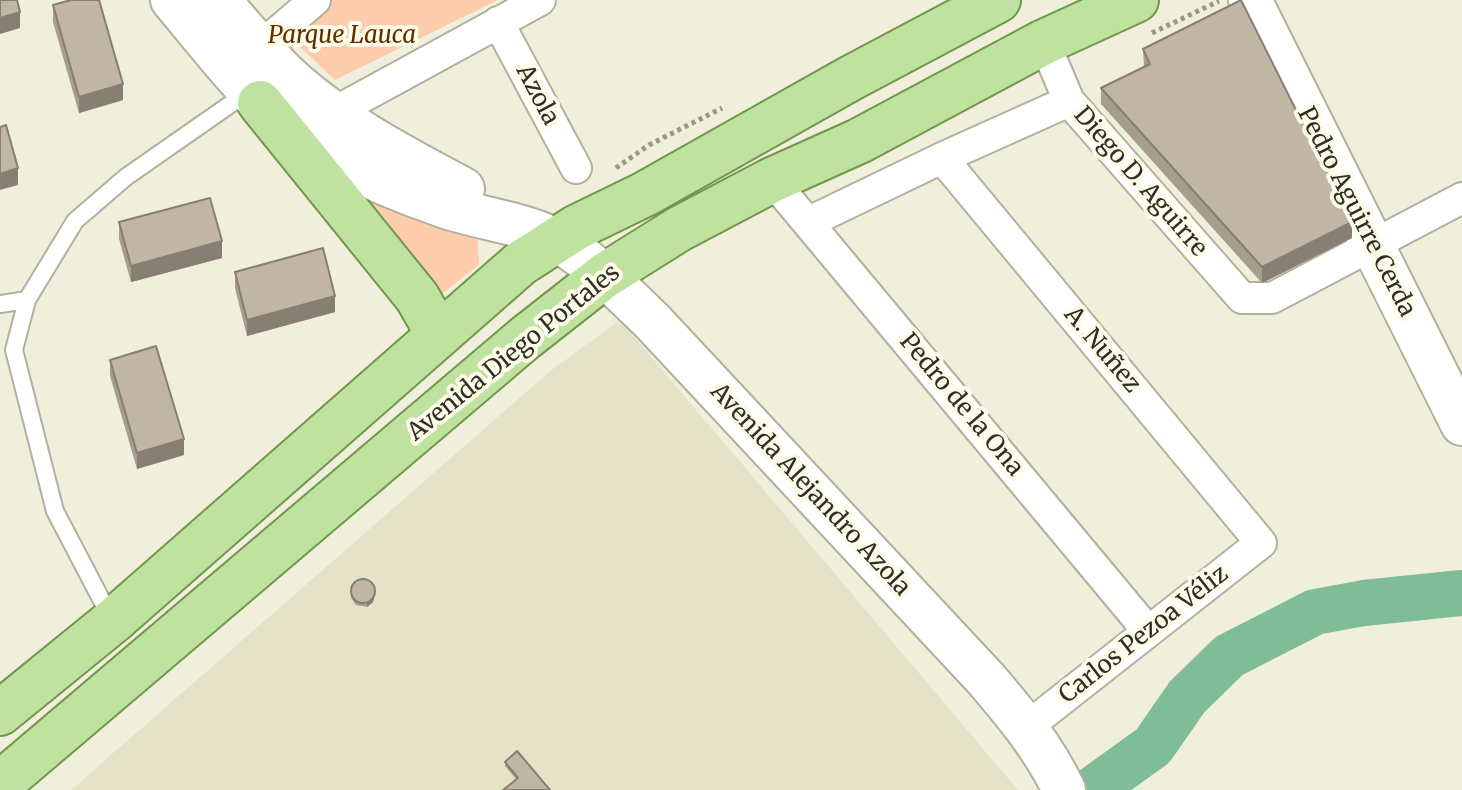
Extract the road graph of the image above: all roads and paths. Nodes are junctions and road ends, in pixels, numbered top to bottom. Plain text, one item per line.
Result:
1 (172, 0) edge
2 (219, 0) edge
3 (315, 0) edge
4 (540, 0) edge
5 (998, 0) edge
6 (1221, 0) edge
7 (1250, 0) edge
8 (1141, 18) edge
9 (498, 22) junction
10 (1044, 42) junction
11 (250, 78) junction
12 (1069, 101) junction
13 (333, 113) junction
14 (942, 158) junction
15 (576, 168) dead end
16 (772, 180) junction
17 (1462, 198) edge
18 (809, 222) junction
19 (538, 233) junction
20 (1372, 245) junction
21 (604, 276) junction
22 (27, 300) junction
23 (0, 304) edge
24 (439, 335) junction
25 (1462, 424) edge
26 (1261, 543) joint
27 (113, 621) junction
28 (1148, 631) junction
29 (0, 713) edge
30 (1027, 727) junction
31 (1059, 779) edge
32 (0, 784) edge

1 - 11 main road, Avenida Alejandro Azola
2 - 11 main road, Avenida Alejandro Azola
3 - 11 street
4 - 9 street
5 - 19 main road
6 - 8 path
7 - 20 main road, Pedro Aguirre Cerda
8 - 10 main road, Avenida Diego Portales
9 - 13 street
9 - 15 street, Azola
10 - 12 street, Diego D. Aguirre
10 - 16 main road, Avenida Diego Portales
11 - 13 main road, Avenida Alejandro Azola
11 - 19 main road, Avenida Alejandro Azola
11 - 22 lane
11 - 24 main road
12 - 14 street
12 - 20 street, Diego D. Aguirre
13 - 19 main road, Avenida Alejandro Azola
14 - 18 street
14 - 26 street, A. Nuñez
16 - 18 street, Pedro de la Ona
16 - 21 main road, Avenida Diego Portales
17 - 20 street
18 - 28 street, Pedro de la Ona
19 - 21 main road, Avenida Alejandro Azola
19 - 24 main road
20 - 25 main road, Pedro Aguirre Cerda
21 - 30 main road, Avenida Alejandro Azola
21 - 32 main road, Avenida Diego Portales
22 - 23 lane
22 - 27 lane
24 - 27 main road
26 - 28 street, Carlos Pezoa Véliz
27 - 29 main road
28 - 30 street, Carlos Pezoa Véliz
30 - 31 main road, Avenida Alejandro Azola

